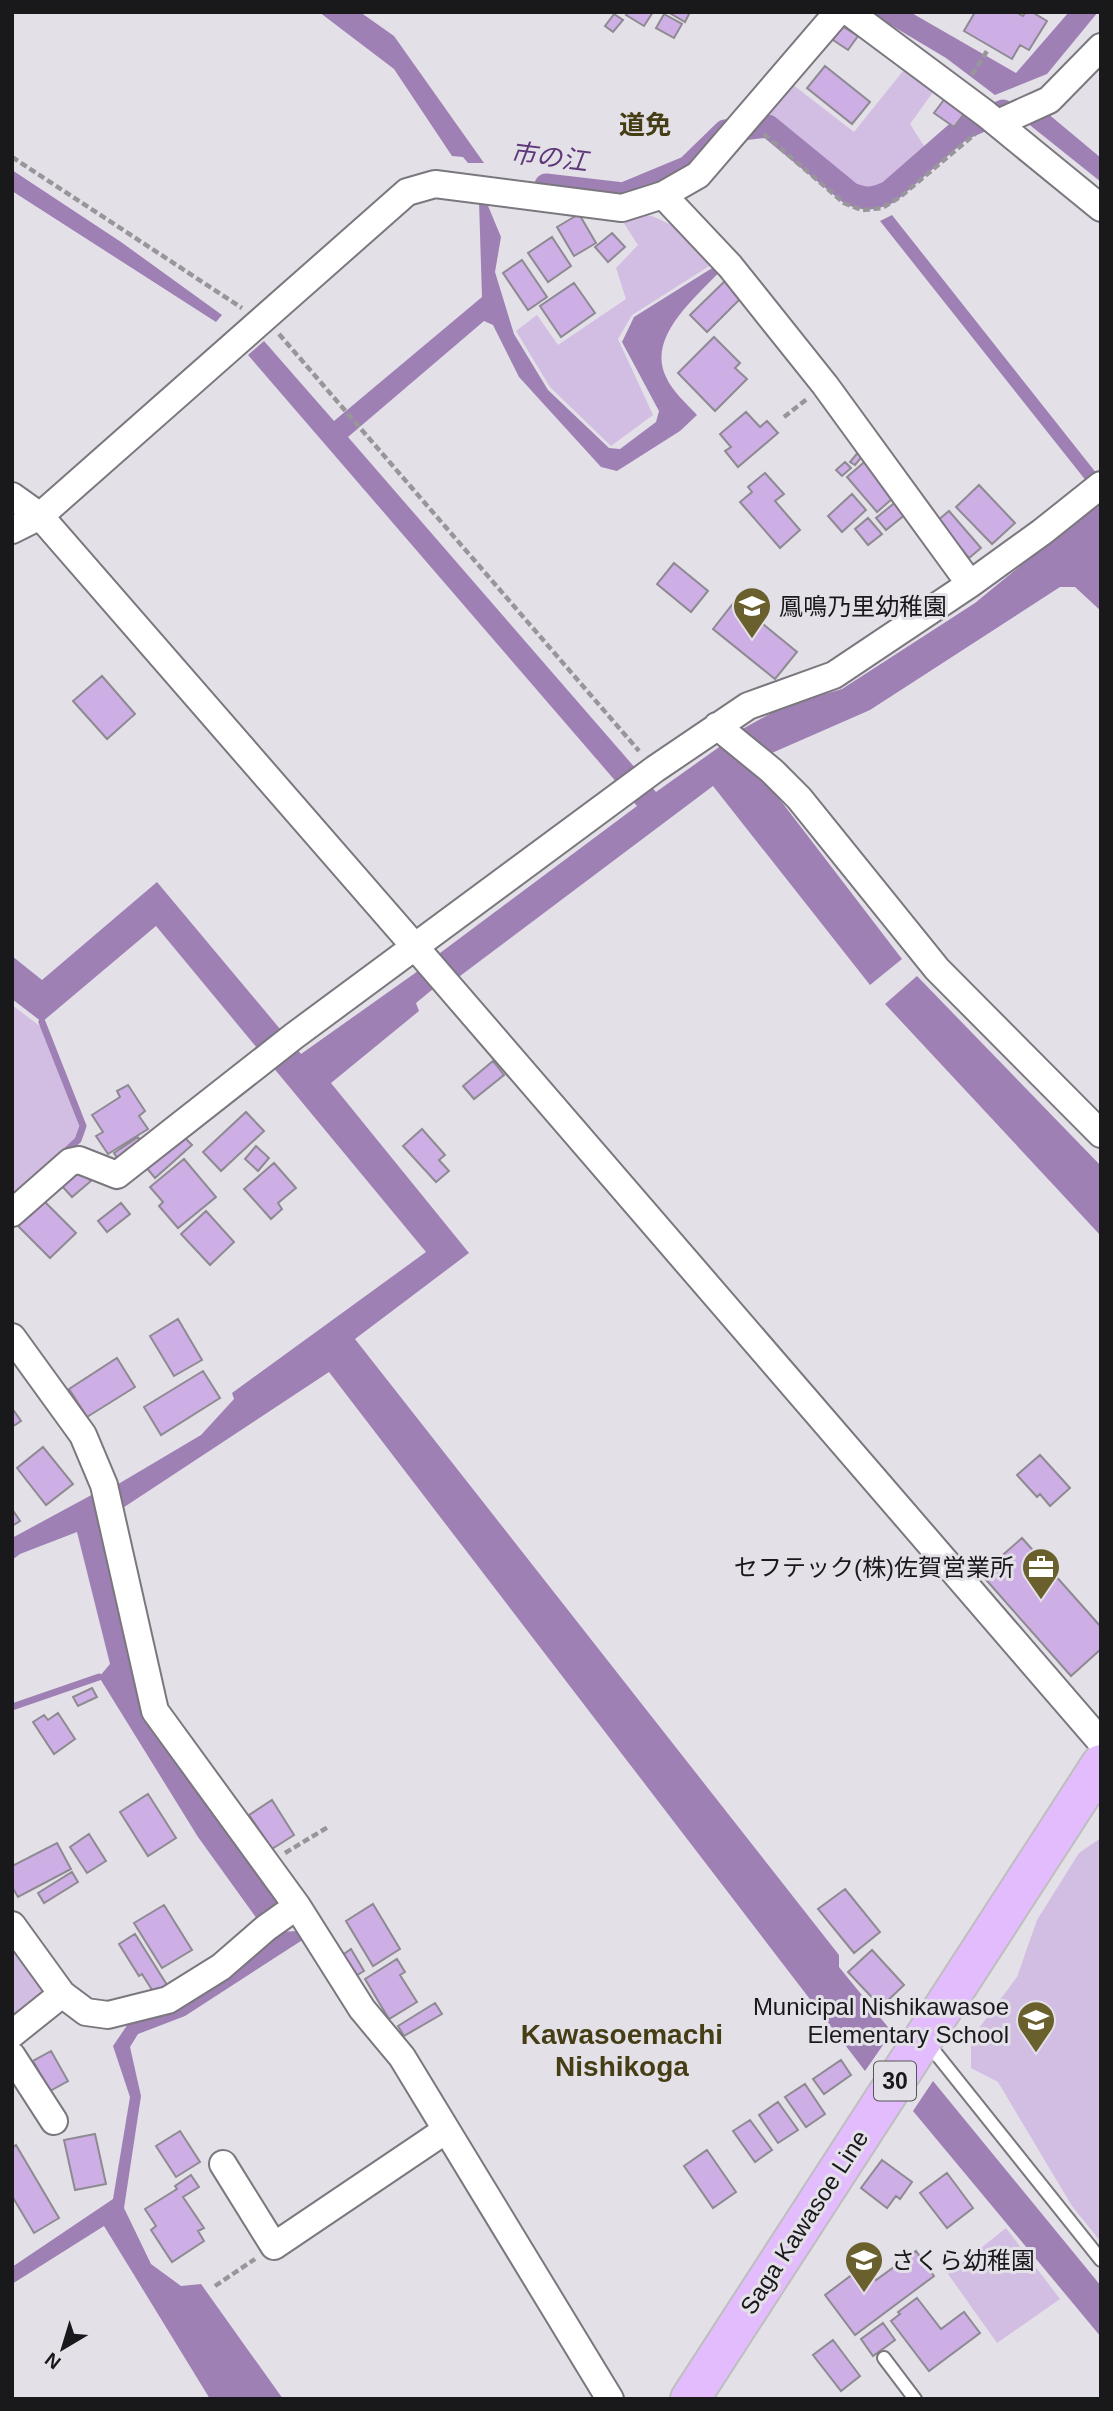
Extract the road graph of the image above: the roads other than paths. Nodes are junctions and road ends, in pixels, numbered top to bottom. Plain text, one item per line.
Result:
1 (838, 12) edge
2 (849, 12) edge
3 (1101, 47) edge
4 (992, 118) junction
5 (663, 195) junction
6 (1101, 208) edge
7 (1101, 485) edge
8 (26, 505) edge
9 (12, 530) edge
10 (970, 584) junction
11 (718, 726) junction
12 (416, 948) junction
13 (1101, 1134) edge
14 (12, 1213) edge
15 (12, 1337) edge
16 (1101, 1742) edge
17 (1101, 1764) edge
18 (297, 1906) junction
19 (12, 1925) edge
20 (62, 1994) junction
21 (12, 2034) edge
22 (923, 2038) junction
23 (12, 2056) edge
24 (54, 2121) dead end
25 (446, 2130) junction
26 (223, 2164) dead end
27 (1101, 2260) edge
28 (884, 2358) dead end
29 (610, 2399) edge
30 (690, 2399) edge
31 (915, 2399) edge

1 - 5 street
2 - 4 street
3 - 4 street
4 - 6 street
5 - 8 street
5 - 10 street
7 - 10 street
8 - 9 street
8 - 12 street
10 - 11 street
11 - 12 street
11 - 13 street
12 - 14 street
12 - 16 street
15 - 18 street
17 - 22 main road, Saga Kawasoe Line / 30
18 - 20 street
18 - 25 street
19 - 20 street
20 - 21 street
22 - 27 lane
22 - 30 main road, Saga Kawasoe Line / 30
23 - 24 street
25 - 26 street
25 - 29 street
28 - 31 lane

